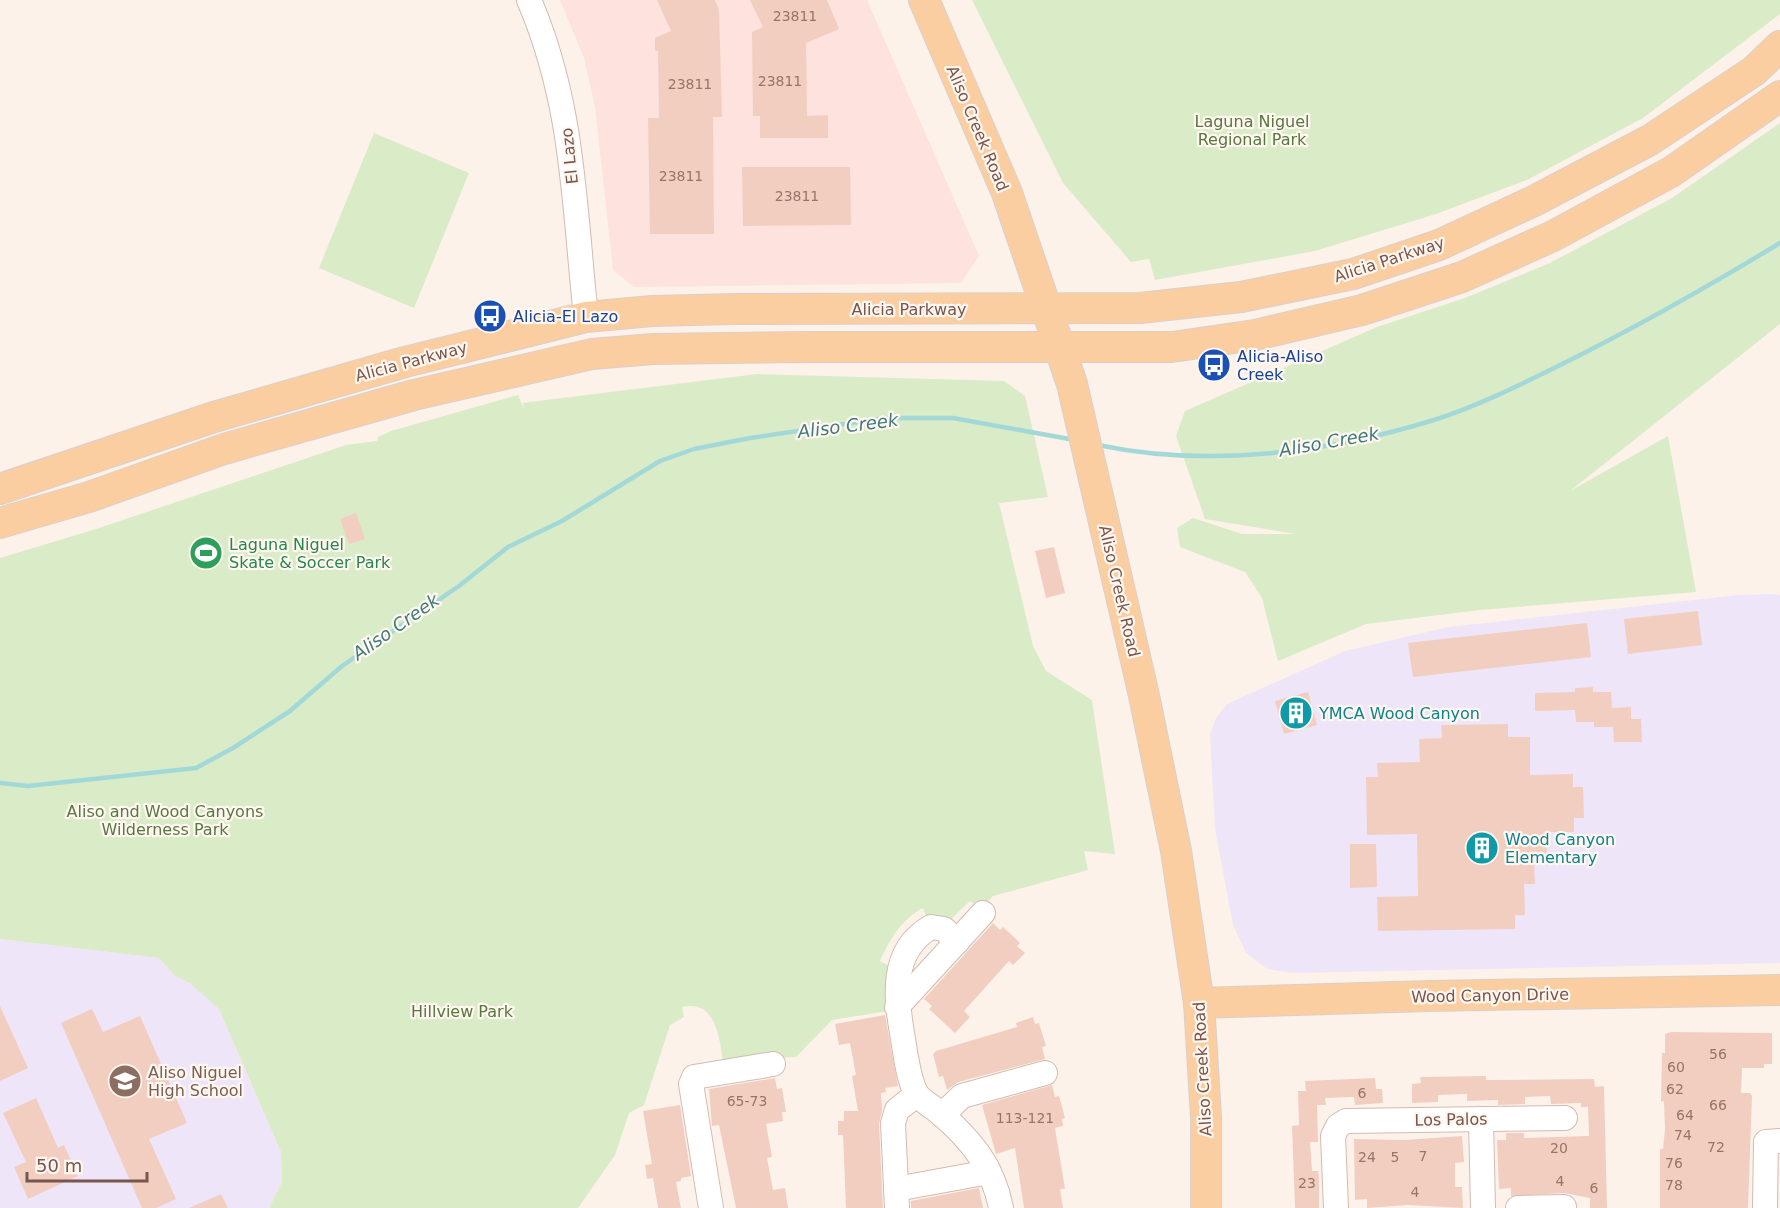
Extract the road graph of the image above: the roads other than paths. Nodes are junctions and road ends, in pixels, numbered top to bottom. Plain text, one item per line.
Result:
1 (529, 0) edge
2 (924, 0) edge
3 (1780, 46) edge
4 (1780, 96) edge
5 (1047, 309) junction
6 (586, 317) junction
7 (1065, 361) junction
8 (0, 489) edge
9 (0, 523) edge
10 (983, 913) dead end
11 (1780, 990) edge
12 (1199, 1003) junction
13 (773, 1064) dead end
14 (1045, 1073) dead end
15 (916, 1095) junction
16 (942, 1115) junction
17 (1565, 1118) dead end
18 (1481, 1119) junction
19 (1780, 1142) edge
20 (989, 1172) junction
21 (897, 1198) edge
22 (1564, 1207) edge
23 (711, 1208) edge
24 (1000, 1208) edge
25 (1206, 1208) edge
26 (1336, 1208) edge
27 (1483, 1208) edge
28 (1518, 1208) edge
29 (1765, 1208) edge

1 - 6 street, El Lazo
2 - 5 main road, Aliso Creek Road
3 - 5 main road, Alicia Parkway
4 - 7 main road, Alicia Parkway
5 - 6 main road, Alicia Parkway
5 - 7 main road, Aliso Creek Road
6 - 8 main road, Alicia Parkway
7 - 9 main road, Alicia Parkway
7 - 12 main road, Aliso Creek Road
10 - 15 street
11 - 12 main road, Wood Canyon Drive
12 - 25 main road, Aliso Creek Road
13 - 23 street
14 - 16 street
15 - 16 street
15 - 21 street
16 - 20 street
17 - 18 street, Los Palos
18 - 26 street, Los Palos
18 - 27 street
19 - 29 street
20 - 21 street
20 - 24 street
22 - 28 street

